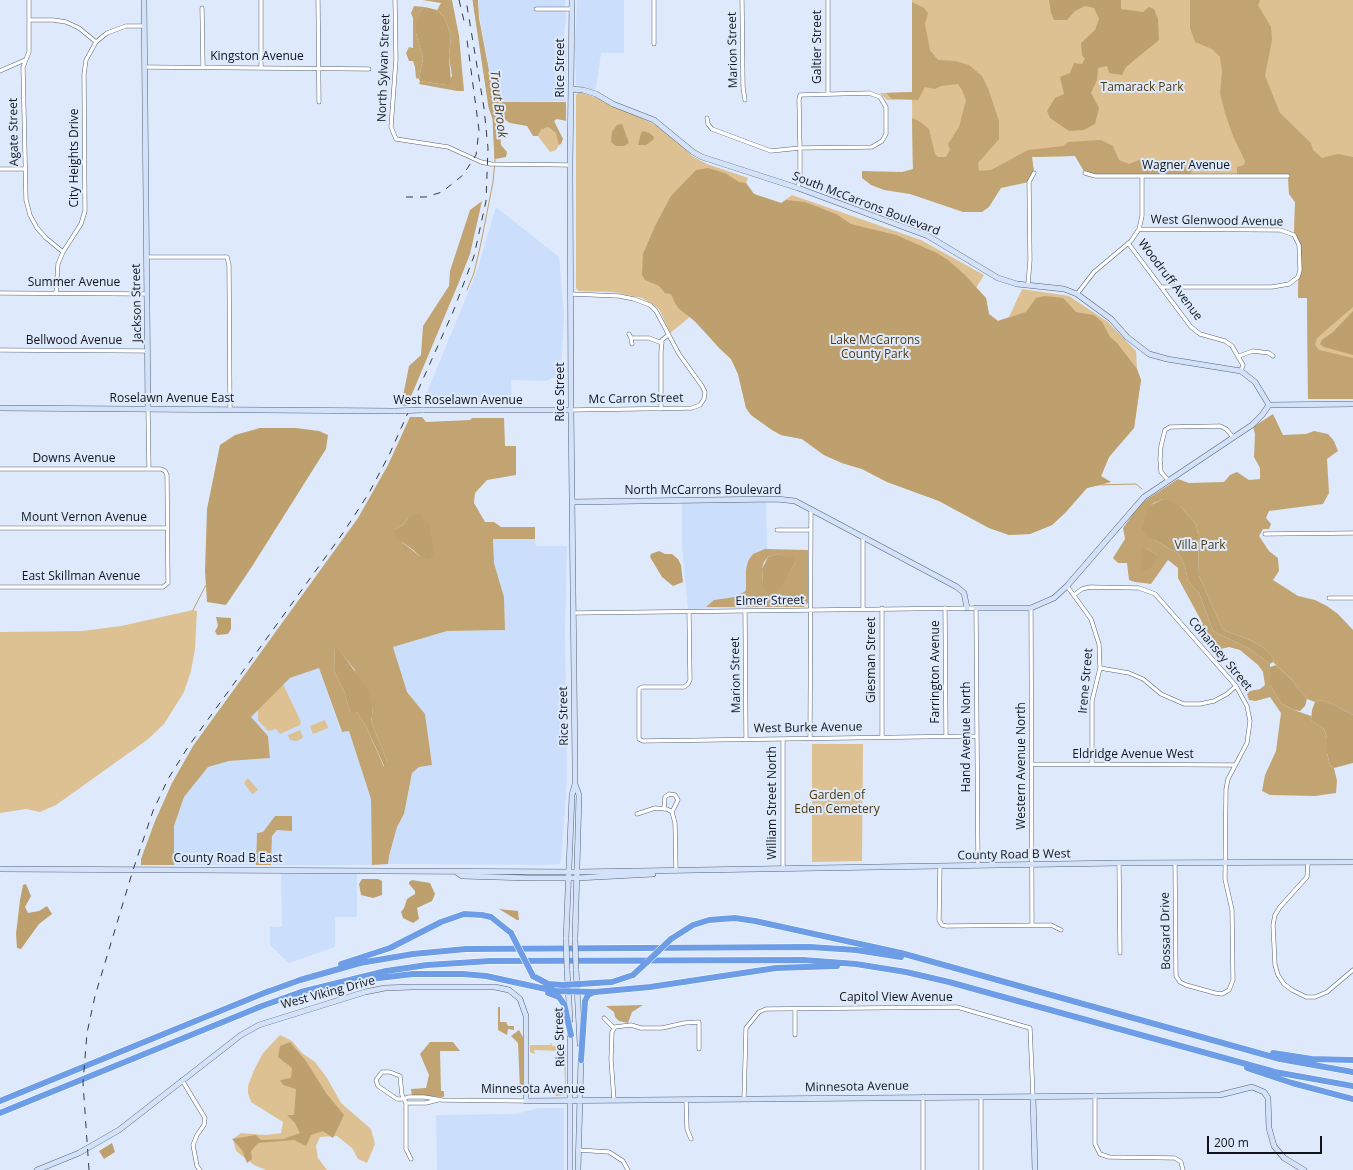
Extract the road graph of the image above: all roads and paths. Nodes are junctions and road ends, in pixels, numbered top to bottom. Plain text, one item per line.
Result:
1 (29, 0) edge
2 (144, 0) edge
3 (261, 0) edge
4 (318, 0) edge
5 (395, 0) edge
6 (572, 0) edge
7 (654, 0) edge
8 (742, 0) edge
9 (828, 0) edge
10 (202, 8) dead end
11 (536, 9) dead end
12 (572, 9) junction
13 (29, 20) junction
14 (144, 26) junction
15 (96, 42) junction
16 (654, 44) dead end
17 (26, 59) junction
18 (144, 67) junction
19 (203, 67) junction
20 (261, 67) junction
21 (318, 67) junction
22 (369, 69) dead end
23 (0, 71) edge
24 (571, 89) junction
25 (828, 94) junction
26 (745, 100) dead end
27 (319, 102) dead end
28 (707, 118) dead end
29 (800, 148) junction
30 (570, 165) junction
31 (0, 169) edge
32 (25, 169) junction
33 (1034, 173) dead end
34 (1085, 173) dead end
35 (1142, 176) junction
36 (1288, 176) dead end
37 (798, 188) junction
38 (1139, 229) junction
39 (1128, 243) junction
40 (63, 252) junction
41 (146, 257) junction
42 (1028, 285) junction
43 (1161, 287) junction
44 (0, 293) edge
45 (56, 293) junction
46 (147, 294) junction
47 (572, 294) junction
48 (1076, 294) junction
49 (668, 335) junction
50 (662, 343) junction
51 (632, 344) dead end
52 (0, 350) edge
53 (148, 351) junction
54 (1239, 356) junction
55 (1273, 356) dead end
56 (1241, 371) junction
57 (1353, 404) edge
58 (1269, 405) junction
59 (0, 408) edge
60 (148, 409) junction
61 (230, 409) junction
62 (661, 409) junction
63 (571, 410) junction
64 (344, 411) joint
65 (1233, 437) junction
66 (0, 469) edge
67 (149, 469) junction
68 (1168, 480) junction
69 (572, 502) junction
70 (811, 509) junction
71 (0, 528) edge
72 (167, 528) junction
73 (777, 530) dead end
74 (810, 530) junction
75 (1353, 533) edge
76 (1265, 534) dead end
77 (863, 537) junction
78 (1067, 586) junction
79 (0, 587) edge
80 (1074, 595) junction
81 (1329, 598) dead end
82 (1353, 598) edge
83 (882, 608) junction
84 (945, 608) junction
85 (967, 608) junction
86 (976, 608) junction
87 (1032, 608) junction
88 (863, 609) junction
89 (811, 610) junction
90 (745, 611) junction
91 (689, 612) junction
92 (573, 613) junction
93 (1100, 668) junction
94 (1236, 686) junction
95 (882, 736) junction
96 (946, 736) junction
97 (977, 736) junction
98 (810, 738) junction
99 (746, 739) junction
100 (783, 739) junction
101 (1032, 764) junction
102 (1092, 764) junction
103 (1235, 765) junction
104 (575, 784) junction
105 (664, 809) junction
106 (672, 812) junction
107 (637, 814) dead end
108 (1353, 862) edge
109 (1119, 863) junction
110 (1175, 863) junction
111 (1225, 863) junction
112 (1308, 863) junction
113 (1032, 864) junction
114 (940, 866) junction
115 (978, 866) junction
116 (783, 868) junction
117 (0, 869) edge
118 (568, 871) junction
119 (676, 871) junction
120 (456, 872) junction
121 (577, 875) junction
122 (567, 878) junction
123 (1032, 924) junction
124 (1061, 930) dead end
125 (1120, 953) dead end
126 (934, 963) junction
127 (889, 969) junction
128 (1353, 970) edge
129 (1233, 980) joint
130 (327, 985) junction
131 (524, 985) junction
132 (568, 989) junction
133 (577, 989) junction
134 (267, 992) junction
135 (595, 992) junction
136 (795, 1009) junction
137 (604, 1018) dead end
138 (614, 1028) junction
139 (571, 1035) junction
140 (795, 1035) dead end
141 (1216, 1042) junction
142 (699, 1049) dead end
143 (1214, 1056) junction
144 (1353, 1057) edge
145 (1334, 1059) junction
146 (581, 1060) junction
147 (1353, 1060) edge
148 (1353, 1072) edge
149 (182, 1080) junction
150 (1353, 1086) edge
151 (35, 1087) junction
152 (1095, 1095) junction
153 (44, 1096) junction
154 (922, 1096) junction
155 (1033, 1096) junction
156 (0, 1097) edge
157 (981, 1097) junction
158 (686, 1099) junction
159 (744, 1099) junction
160 (1353, 1099) edge
161 (614, 1100) junction
162 (0, 1101) edge
163 (405, 1101) junction
164 (571, 1101) junction
165 (579, 1101) junction
166 (526, 1102) junction
167 (0, 1113) edge
168 (0, 1117) edge
169 (691, 1139) dead end
170 (578, 1150) junction
171 (411, 1159) dead end
172 (37, 1170) edge
173 (200, 1170) edge
174 (570, 1170) edge
175 (578, 1170) edge
176 (628, 1170) edge
177 (923, 1170) edge
178 (981, 1170) edge
179 (1035, 1170) edge
180 (1183, 1170) edge
181 (1304, 1170) edge

1 - 13 street, Agate Street
2 - 14 street, Jackson Street
3 - 20 street
4 - 21 street
5 - 30 street, North Sylvan Street
6 - 12 street, Rice Street
7 - 16 street
8 - 26 street, Marion Street
9 - 25 street, Galtier Street
10 - 19 street
11 - 12 street
12 - 24 street, Rice Street
13 - 15 street
13 - 17 street, Agate Street
14 - 15 street
14 - 18 street, Jackson Street
15 - 40 street, City Heights Drive
17 - 23 street
17 - 32 street, Agate Street
18 - 19 street, Kingston Avenue
18 - 41 street, Jackson Street
19 - 20 street, Kingston Avenue
20 - 21 street, Kingston Avenue
21 - 22 street, Kingston Avenue
21 - 27 street
24 - 30 street, Rice Street
24 - 37 street, South McCarrons Boulevard
25 - 29 street, Galtier Street
25 - 29 street
28 - 29 street
29 - 37 street, Galtier Street
30 - 47 street, Rice Street
31 - 32 street
32 - 40 street, Agate Street
33 - 42 street
34 - 35 street, Wagner Avenue
35 - 36 street, Wagner Avenue
35 - 38 street, Woodruff Avenue
37 - 42 street, South McCarrons Boulevard
38 - 39 street, Woodruff Avenue
38 - 43 street, West Glenwood Avenue
39 - 43 street, Woodruff Avenue
39 - 48 street
40 - 45 street, City Heights Drive
41 - 46 street, Jackson Street
41 - 61 street
42 - 48 street, South McCarrons Boulevard
43 - 54 street, Woodruff Avenue
44 - 45 street, Summer Avenue
45 - 46 street, Summer Avenue
46 - 53 street, Jackson Street
47 - 49 street
47 - 63 street, Rice Street
48 - 56 street, South McCarrons Boulevard
49 - 50 street
49 - 62 street, Mc Carron Street
50 - 51 street
50 - 62 street
52 - 53 street, Bellwood Avenue
53 - 60 street, Jackson Street
54 - 55 street
54 - 56 street
56 - 58 street
57 - 58 street
58 - 65 street
59 - 60 street, Roselawn Avenue East
60 - 61 street, Roselawn Avenue East
60 - 67 street, Jackson Street
61 - 64 street, Roselawn Avenue East
62 - 63 street, Mc Carron Street
63 - 64 street, West Roselawn Avenue, bridge
63 - 69 street, Rice Street
65 - 68 street
65 - 68 street
66 - 67 street, Downs Avenue
67 - 72 street
68 - 78 street
69 - 70 street, North McCarrons Boulevard
69 - 92 street, Rice Street
70 - 74 street
70 - 77 street, North McCarrons Boulevard
71 - 72 street, Mount Vernon Avenue
72 - 79 street, East Skillman Avenue
73 - 74 street
74 - 89 street
75 - 76 street
77 - 85 street, North McCarrons Boulevard
77 - 88 street, Giesman Street
78 - 80 street, Irene Street
78 - 87 street
80 - 93 street, Irene Street
80 - 94 street, Cohansey Street
81 - 82 street
83 - 84 street, Elmer Street
83 - 88 street, Elmer Street
83 - 95 street, Giesman Street
84 - 85 street, Elmer Street
84 - 96 street, Farrington Avenue
85 - 86 street, Elmer Street
86 - 87 street
86 - 97 street, Hand Avenue North
87 - 101 street, Western Avenue North
88 - 89 street, Elmer Street
89 - 90 street, Elmer Street
89 - 98 street
90 - 91 street, Elmer Street
90 - 99 street, Marion Street
91 - 92 street, Elmer Street
91 - 99 street, West Burke Avenue
92 - 104 street, Rice Street
93 - 94 street
93 - 102 street, Irene Street
94 - 103 street, Cohansey Street
95 - 96 street, West Burke Avenue
95 - 98 street, West Burke Avenue
96 - 97 street, West Burke Avenue
97 - 115 street, Hand Avenue North
98 - 100 street, West Burke Avenue
99 - 100 street, West Burke Avenue
100 - 116 street, William Street North
101 - 102 street, Eldridge Avenue West
101 - 113 street, Western Avenue North
102 - 103 street, Eldridge Avenue West
103 - 111 street, Cohansey Street
104 - 118 street, Rice Street
104 - 121 street, Rice Street
105 - 106 street
105 - 106 street
105 - 107 street
106 - 119 street
108 - 112 street, County Road B West
109 - 110 street, County Road B West
109 - 113 street, County Road B West
109 - 125 street
110 - 111 street, County Road B West
110 - 129 street, Bossard Drive
111 - 112 street, County Road B West
111 - 129 street, Cohansey Street
112 - 128 street
113 - 115 street, County Road B West
113 - 123 street, Western Avenue North
114 - 115 street, County Road B West
114 - 116 street, County Road B West
114 - 123 street
116 - 119 street, County Road B West
117 - 120 street, County Road B East
118 - 120 street, County Road B East
118 - 121 street, County Road B West
118 - 122 street, Rice Street
119 - 121 street, County Road B West
120 - 122 street, County Road B East
121 - 122 street, County Road B East
121 - 133 street, Rice Street, bridge
122 - 132 street, Rice Street, bridge
123 - 124 street
126 - 133 highway, bridge
126 - 134 highway
126 - 141 highway
127 - 130 highway
127 - 135 highway
127 - 143 highway
130 - 131 highway
130 - 153 highway
131 - 132 highway
131 - 139 highway
132 - 133 highway
132 - 134 highway, bridge
132 - 139 street, Rice Street
133 - 135 highway
133 - 146 street, Rice Street
134 - 151 highway
135 - 146 highway
136 - 140 street
136 - 155 street, Capitol View Avenue
136 - 159 street, Capitol View Avenue
137 - 138 street
138 - 142 street
138 - 161 street
139 - 164 street, Rice Street
141 - 145 highway
141 - 148 highway
143 - 150 highway
143 - 160 highway
144 - 145 highway
145 - 147 highway
146 - 165 street, Rice Street
149 - 166 street, West Viking Drive
149 - 172 street, West Viking Drive
149 - 173 street
151 - 156 highway
151 - 162 highway
152 - 155 street, Minnesota Avenue
152 - 180 street
152 - 181 street, Minnesota Avenue
153 - 167 highway
153 - 168 highway
154 - 157 street, Minnesota Avenue
154 - 159 street, Minnesota Avenue
154 - 177 street
155 - 157 street, Minnesota Avenue
155 - 179 street
157 - 178 street
158 - 159 street, Minnesota Avenue
158 - 161 street, Minnesota Avenue
158 - 169 street
161 - 165 street, Minnesota Avenue
163 - 163 street
163 - 166 street, Minnesota Avenue
163 - 171 street
164 - 165 street, Minnesota Avenue
164 - 166 street, Minnesota Avenue
164 - 174 street, Rice Street
165 - 170 street, Rice Street
170 - 175 street, Rice Street
170 - 176 street

